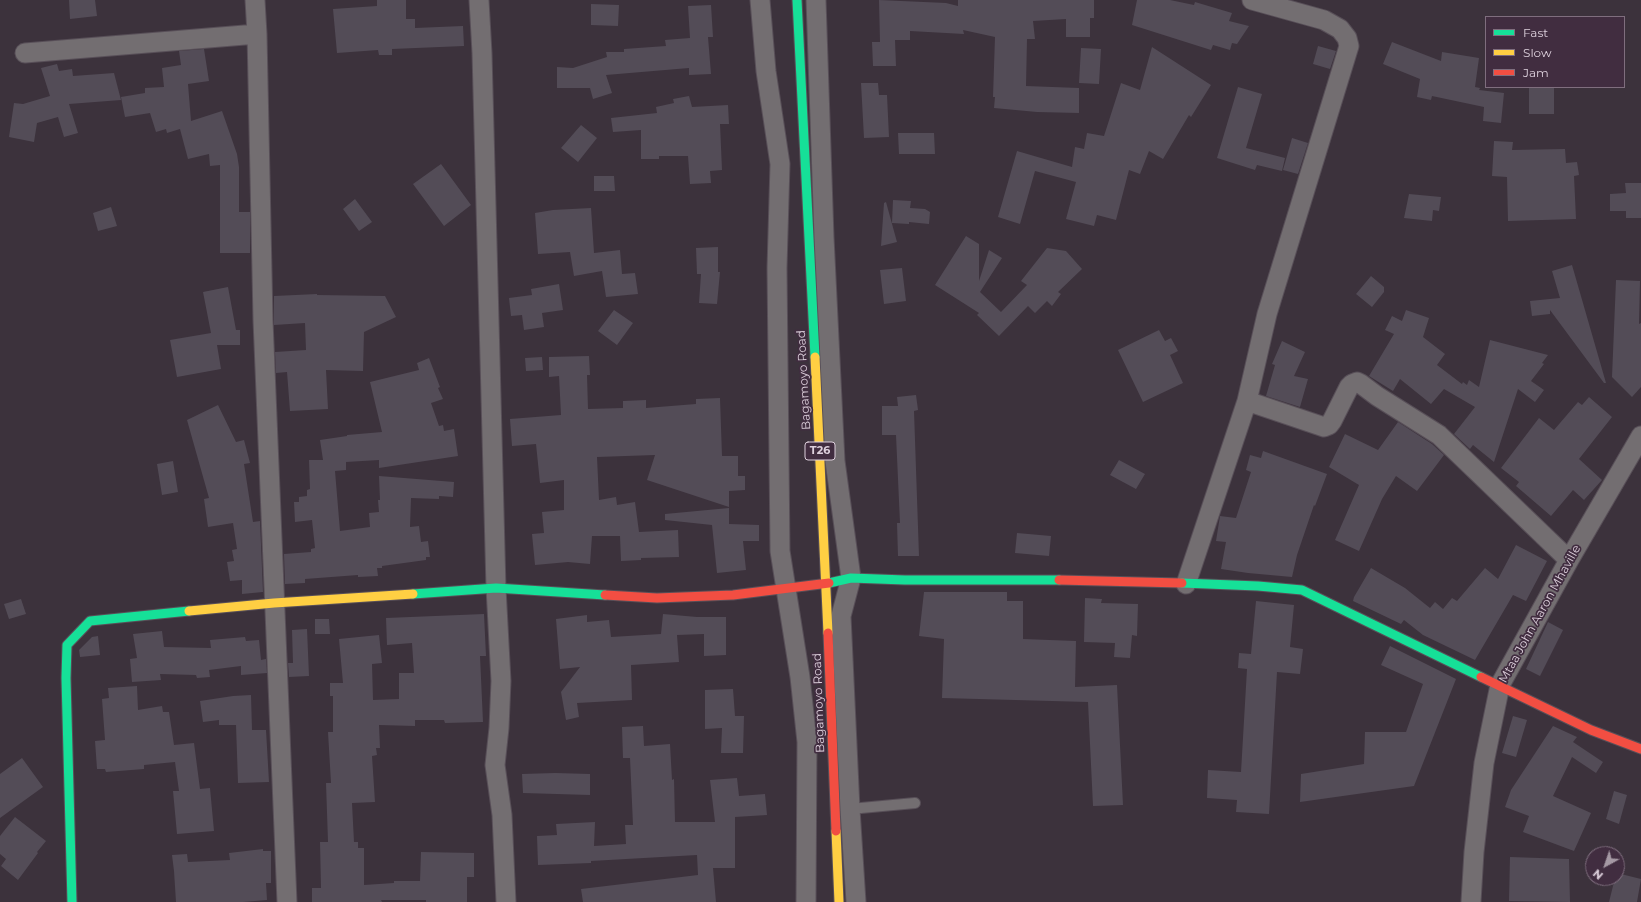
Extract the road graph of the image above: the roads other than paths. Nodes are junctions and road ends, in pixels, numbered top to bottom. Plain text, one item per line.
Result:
1 (255, 0) edge
2 (479, 0) edge
3 (760, 0) edge
4 (797, 0) edge
5 (816, 0) edge
6 (1252, 0) edge
7 (257, 34) junction
8 (25, 53) dead end
9 (1247, 401) junction
10 (1641, 436) edge
11 (1568, 560) junction
12 (851, 578) junction
13 (826, 584) junction
14 (1186, 584) junction
15 (496, 588) junction
16 (785, 588) junction
17 (274, 603) junction
18 (1500, 685) junction
19 (1641, 749) edge
20 (915, 803) dead end
21 (850, 809) junction
22 (72, 902) edge
23 (287, 902) edge
24 (506, 902) edge
25 (806, 902) edge
26 (840, 902) edge
27 (856, 902) edge
28 (1470, 902) edge

1 - 7 street
2 - 15 street
3 - 16 street
4 - 13 main road, Bagamoyo Road / T26
5 - 12 street
6 - 9 street
7 - 8 street
7 - 17 street
9 - 11 street
9 - 14 street
10 - 11 street, Mtaa John Aaron Mhaville
11 - 18 street, Mtaa John Aaron Mhaville
12 - 13 main road
12 - 14 main road
12 - 21 street
13 - 16 main road
13 - 26 main road, Bagamoyo Road / T26
14 - 18 main road
15 - 16 main road
15 - 17 main road
15 - 24 street
16 - 25 street
17 - 22 main road
17 - 23 street
18 - 19 main road
18 - 28 street, Mtaa John Aaron Mhaville
20 - 21 lane
21 - 27 street

